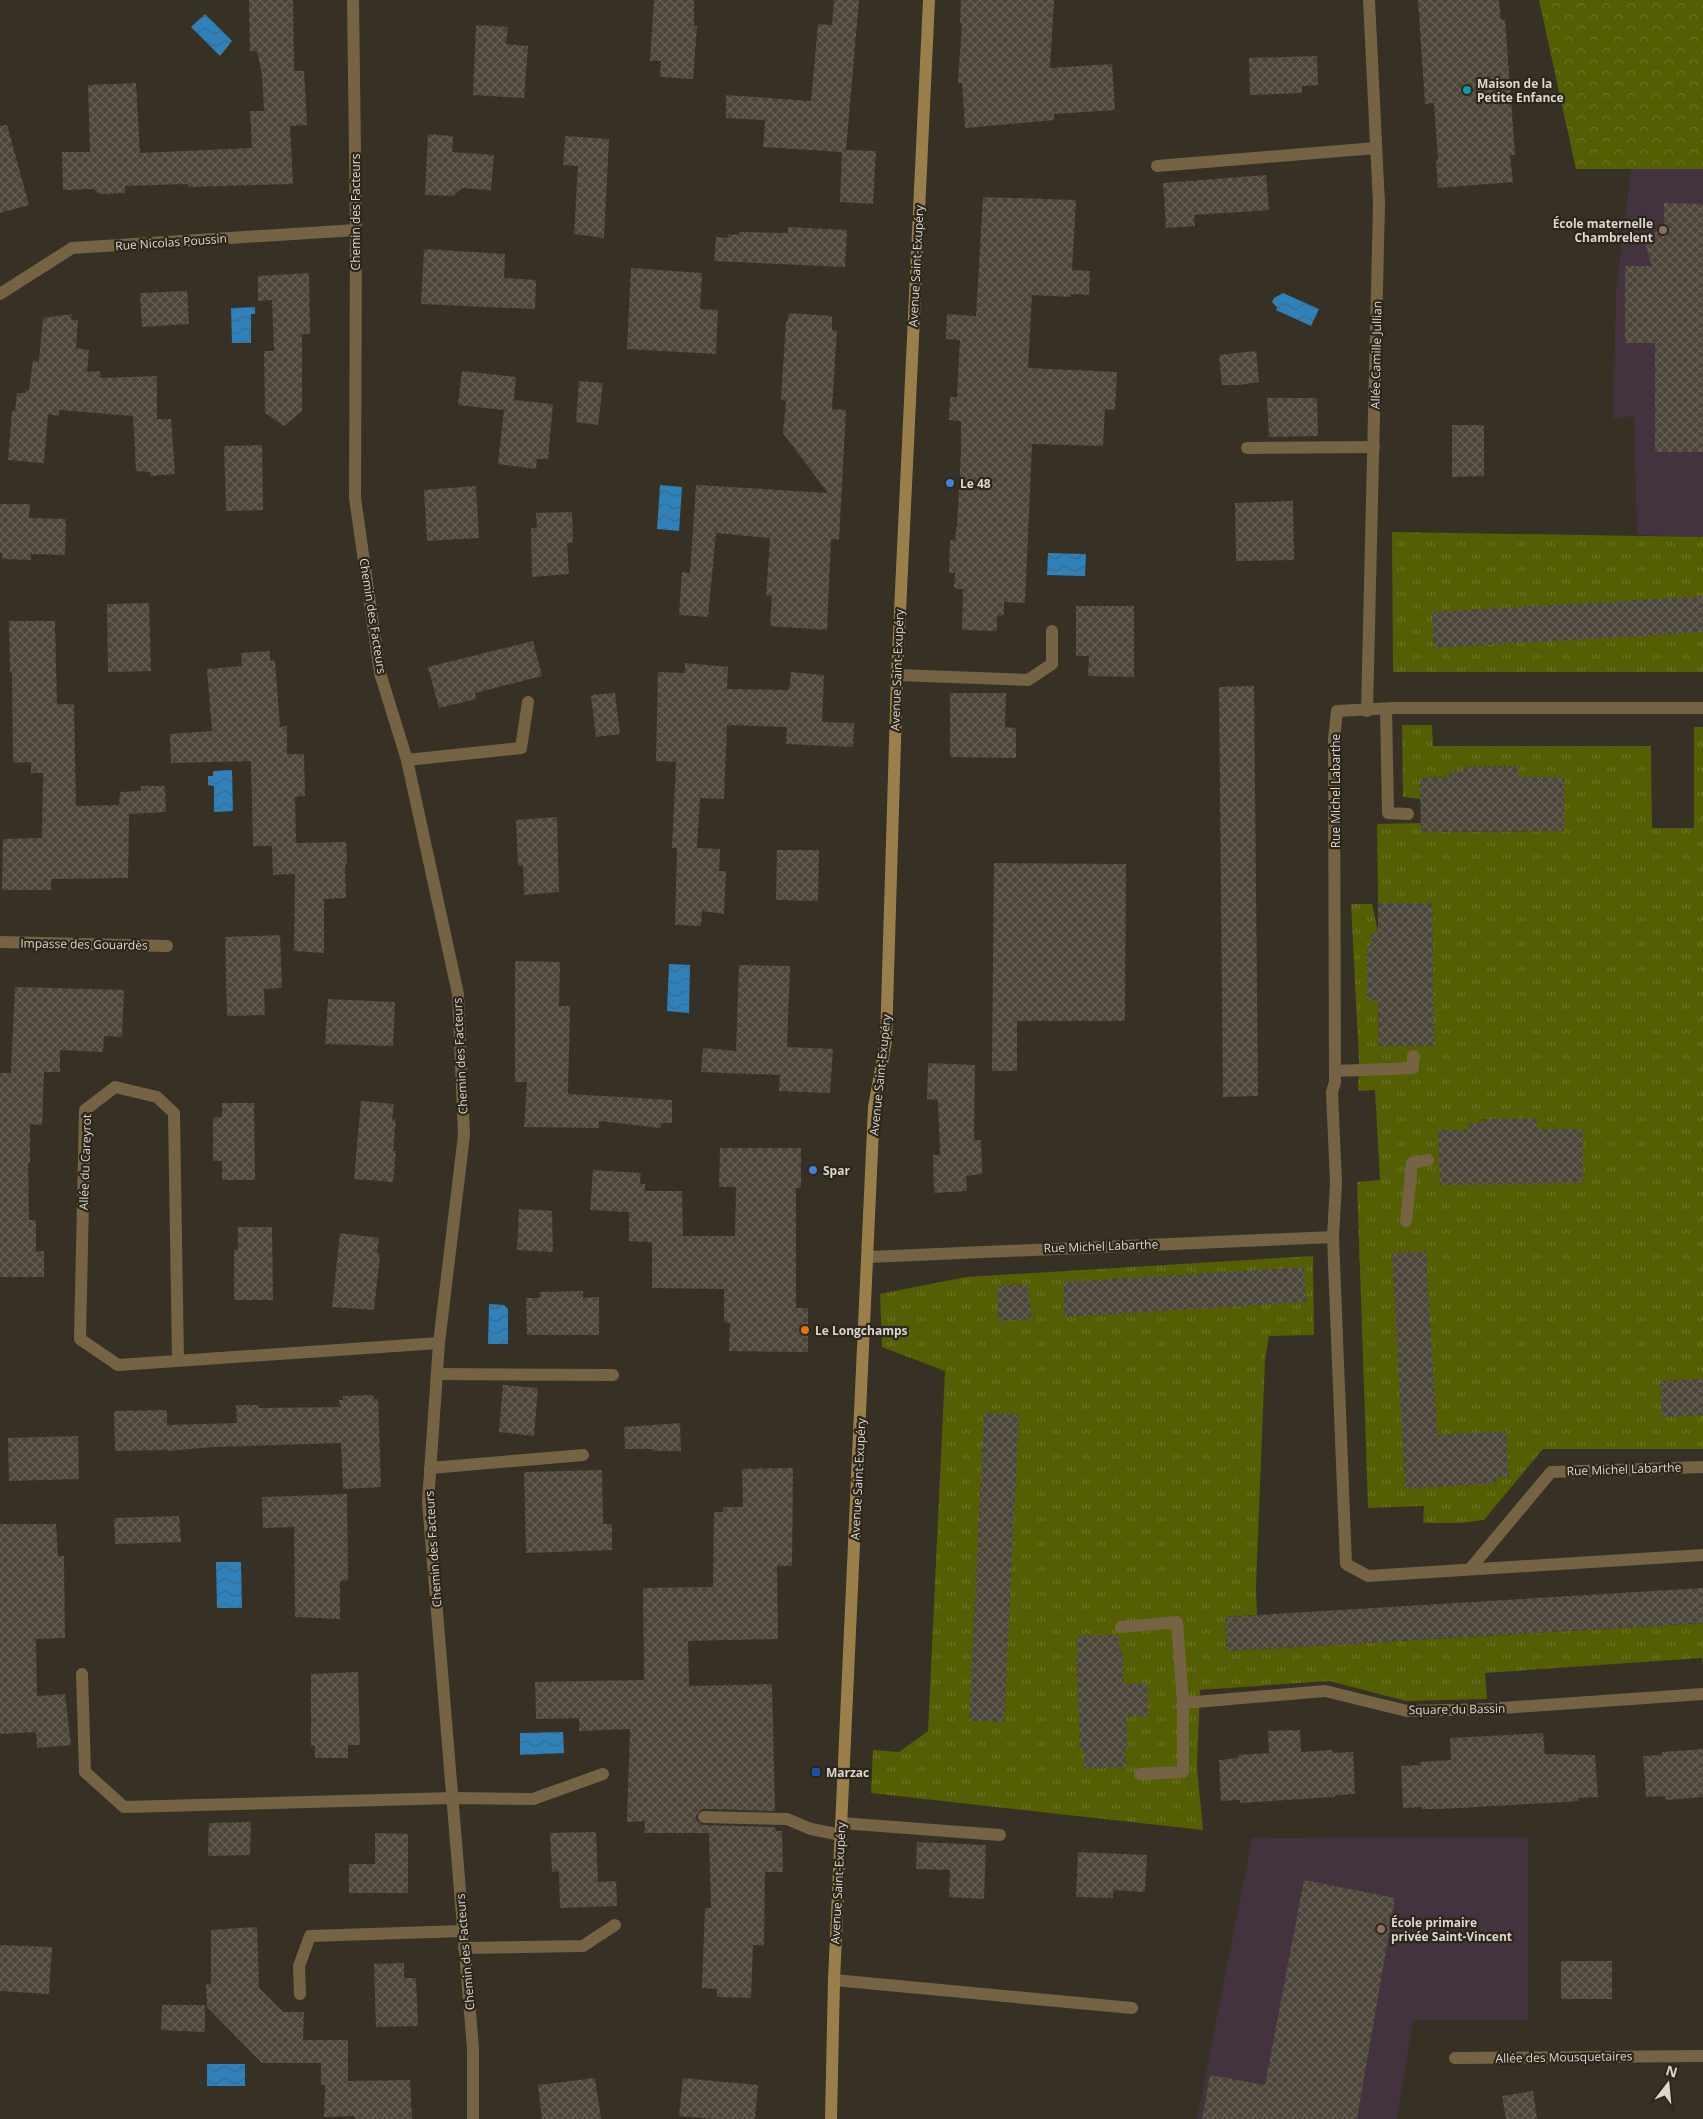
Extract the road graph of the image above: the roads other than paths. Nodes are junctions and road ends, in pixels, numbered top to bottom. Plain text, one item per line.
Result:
1 (352, 0) edge
2 (929, 0) edge
3 (1369, 0) edge
4 (1376, 148) junction
5 (1157, 166) dead end
6 (356, 230) junction
7 (0, 294) edge
8 (1374, 447) junction
9 (1247, 448) dead end
10 (1052, 631) dead end
11 (897, 675) junction
12 (528, 702) dead end
13 (1703, 708) edge
14 (1386, 709) junction
15 (1367, 711) junction
16 (407, 760) junction
17 (1408, 814) dead end
18 (0, 942) edge
19 (168, 946) dead end
20 (1413, 1056) dead end
21 (1335, 1071) junction
22 (1428, 1160) dead end
23 (1406, 1221) dead end
24 (1333, 1237) junction
25 (869, 1257) junction
26 (439, 1343) junction
27 (178, 1361) junction
28 (437, 1374) junction
29 (613, 1375) dead end
30 (583, 1454) dead end
31 (1703, 1466) edge
32 (430, 1468) junction
33 (1703, 1555) edge
34 (1470, 1569) junction
35 (1121, 1627) dead end
36 (82, 1674) dead end
37 (1703, 1694) edge
38 (1183, 1703) junction
39 (603, 1774) dead end
40 (1140, 1774) dead end
41 (452, 1798) junction
42 (704, 1816) dead end
43 (841, 1829) junction
44 (1000, 1835) dead end
45 (615, 1925) dead end
46 (463, 1931) junction
47 (464, 1948) junction
48 (834, 1980) junction
49 (300, 1994) dead end
50 (1132, 2008) dead end
51 (1703, 2056) edge
52 (1455, 2058) dead end
53 (473, 2119) edge
54 (831, 2119) edge

1 - 6 street, Chemin des Facteurs
2 - 11 main road, Avenue Saint-Exupéry
3 - 4 street, Allée Camille Jullian
4 - 5 street
4 - 8 street, Allée Camille Jullian
6 - 7 street, Rue Nicolas Poussin
6 - 16 street, Chemin des Facteurs
8 - 9 street
8 - 15 street, Allée Camille Jullian
10 - 11 street
11 - 25 main road, Avenue Saint-Exupéry
12 - 16 street
13 - 14 street, Rue Michel Labarthe
14 - 15 street, Rue Michel Labarthe
14 - 17 street
15 - 21 street, Rue Michel Labarthe
16 - 26 street, Chemin des Facteurs
18 - 19 street, Impasse des Gouardès
20 - 21 street
21 - 24 street, Rue Michel Labarthe
22 - 23 street
24 - 25 street, Rue Michel Labarthe
24 - 34 street, Rue Michel Labarthe
25 - 43 main road, Avenue Saint-Exupéry
26 - 27 street, Allée du Careyrot
26 - 28 street, Chemin des Facteurs
27 - 27 street, Allée du Careyrot
28 - 29 street
28 - 32 street, Chemin des Facteurs
30 - 32 street
31 - 34 street, Rue Michel Labarthe
32 - 41 street, Chemin des Facteurs
33 - 34 street, Rue Michel Labarthe
35 - 38 street
36 - 41 street
37 - 38 street, Square du Bassin
38 - 40 street
39 - 41 street
41 - 46 street, Chemin des Facteurs
42 - 43 street
43 - 44 street
43 - 48 main road, Avenue Saint-Exupéry
45 - 47 street
46 - 47 street, Chemin des Facteurs
46 - 49 street
47 - 53 street, Chemin des Facteurs
48 - 50 street
48 - 54 main road, Avenue Saint-Exupéry
51 - 52 street, Allée des Mousquetaires

